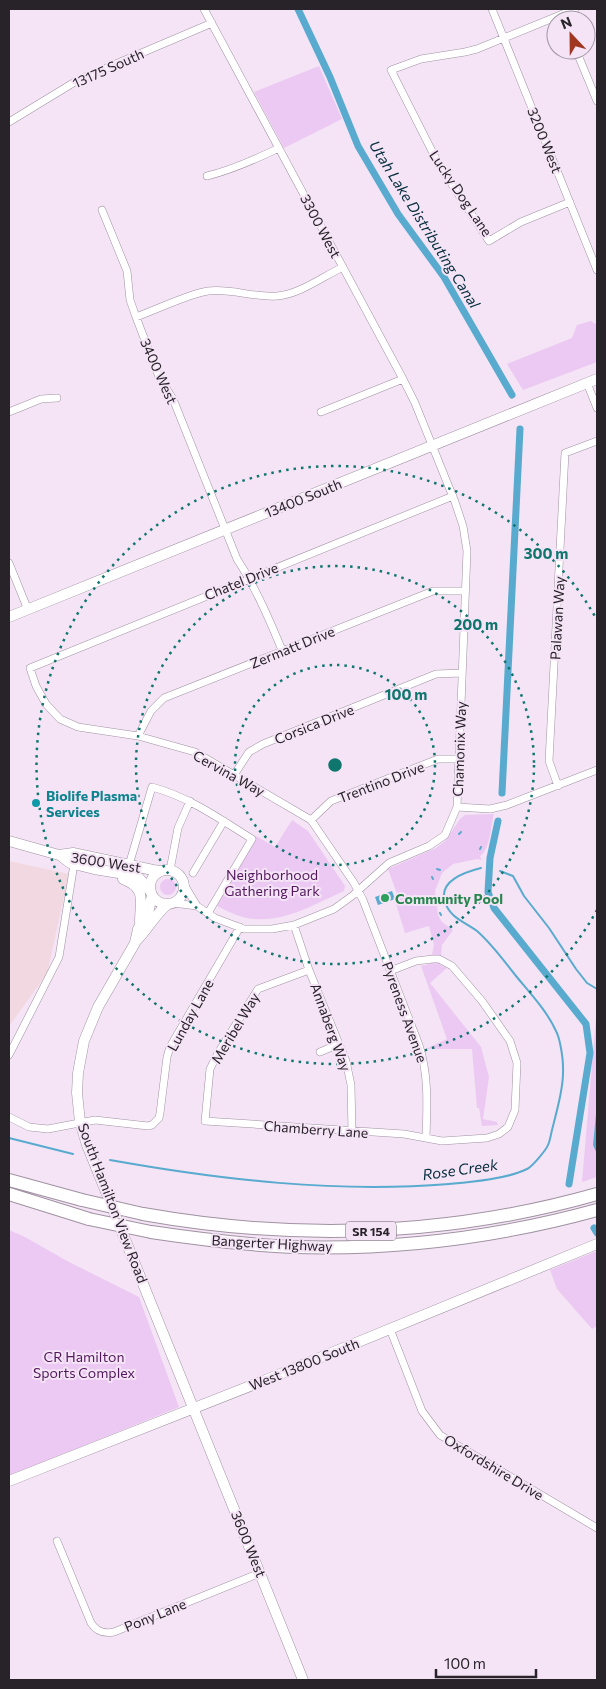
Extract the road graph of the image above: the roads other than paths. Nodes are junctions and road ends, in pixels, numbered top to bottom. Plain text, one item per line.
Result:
1 (204, 9) edge
2 (492, 9) edge
3 (212, 23) junction
4 (546, 23) edge
5 (504, 38) junction
6 (580, 60) edge
7 (597, 102) edge
8 (9, 122) edge
9 (279, 148) junction
10 (207, 176) dead end
11 (570, 202) junction
12 (102, 210) dead end
13 (343, 267) junction
14 (597, 270) edge
15 (136, 318) junction
16 (403, 379) junction
17 (592, 381) edge
18 (57, 398) dead end
19 (597, 408) edge
20 (9, 412) edge
21 (321, 412) dead end
22 (597, 441) edge
23 (431, 446) junction
24 (453, 496) junction
25 (224, 530) junction
26 (9, 563) edge
27 (249, 578) junction
28 (466, 591) junction
29 (28, 610) junction
30 (9, 618) edge
31 (282, 650) junction
32 (30, 668) joint
33 (462, 673) junction
34 (138, 736) junction
35 (458, 759) junction
36 (597, 770) edge
37 (234, 775) junction
38 (558, 786) junction
39 (190, 801) junction
40 (456, 808) junction
41 (311, 820) junction
42 (224, 822) junction
43 (9, 841) edge
44 (61, 856) junction
45 (74, 864) junction
46 (129, 865) junction
47 (94, 869) junction
48 (165, 870) junction
49 (193, 873) dead end
50 (185, 886) junction
51 (358, 890) junction
52 (151, 893) junction
53 (170, 904) junction
54 (197, 906) junction
55 (208, 913) junction
56 (294, 925) junction
57 (140, 926) junction
58 (240, 927) junction
59 (135, 943) junction
60 (309, 970) junction
61 (390, 971) junction
62 (339, 1044) junction
63 (320, 1052) dead end
64 (9, 1054) edge
65 (9, 1117) edge
66 (205, 1121) joint
67 (80, 1122) junction
68 (352, 1132) junction
69 (426, 1138) junction
70 (9, 1180) edge
71 (9, 1194) edge
72 (597, 1194) edge
73 (597, 1210) edge
74 (597, 1244) edge
75 (390, 1329) junction
76 (194, 1407) junction
77 (9, 1481) edge
78 (597, 1528) edge
79 (57, 1541) dead end
80 (260, 1572) junction
81 (303, 1680) edge

1 - 3 street, 3300 West
2 - 5 street, 3200 West
3 - 8 street, 13175 South
3 - 9 street, 3300 West
4 - 5 street
5 - 11 street, 3200 West
5 - 11 street, Lucky Dog Lane
6 - 7 street
9 - 10 street
9 - 13 street, 3300 West
11 - 14 street, 3200 West
12 - 15 street, 3400 West
13 - 15 street
13 - 16 street, 3300 West
15 - 25 street, 3400 West
16 - 21 street
16 - 23 street, 3300 West
17 - 19 street
17 - 23 street, 13400 South
18 - 20 street
22 - 38 street, Palawan Way
23 - 24 street, Chamonix Way
23 - 25 street, 13400 South
24 - 27 street, Chatel Drive
24 - 28 street, Chamonix Way
25 - 27 street, 3400 West
25 - 29 street, 13400 South
26 - 29 street
27 - 31 street, 3400 West
27 - 32 street, Chatel Drive
28 - 31 street, Zermatt Drive
28 - 33 street, Chamonix Way
29 - 30 street, 13400 South
31 - 34 street, Zermatt Drive
32 - 34 street, Cervina Way
33 - 35 street, Chamonix Way
33 - 37 street, Corsica Drive
34 - 37 street, Cervina Way
35 - 40 street, Chamonix Way
35 - 41 street, Trentino Drive
36 - 38 street
37 - 41 street, Cervina Way
38 - 40 street
39 - 42 street
39 - 46 street
39 - 48 street
40 - 51 street, Chamonix Way
41 - 51 street, Cervina Way
42 - 49 street
42 - 55 street
43 - 44 street
44 - 45 street, 3600 West
44 - 46 street, 3600 West
45 - 47 street, 3600 West
45 - 64 street
46 - 48 street, 3600 West
47 - 52 street, 3600 West
47 - 57 street
48 - 50 street
48 - 52 street
50 - 53 street
50 - 54 street, Chamonix Way
51 - 56 street, Chamonix Way
51 - 61 street, Pyreness Avenue
52 - 53 street
52 - 57 street, South Hamilton View Road
53 - 54 street, Chamonix Way
53 - 59 street, South Hamilton View Road
54 - 55 street, Chamonix Way
55 - 58 street, Chamonix Way
56 - 58 street, Chamonix Way
56 - 60 street, Annaberg Way
57 - 59 street, South Hamilton View Road
58 - 67 street, Lunday Lane
59 - 67 street, South Hamilton View Road
60 - 62 street, Annaberg Way
60 - 66 street, Meribel Way
61 - 69 street, Pyreness Avenue
61 - 69 street, Chamberry Lane
62 - 63 street
62 - 68 street, Annaberg Way
65 - 67 street
66 - 68 street, Chamberry Lane
67 - 76 street, South Hamilton View Road
68 - 69 street, Chamberry Lane
70 - 72 highway, Bangerter Highway / SR 154, bridge
71 - 73 highway, Bangerter Highway / SR 154, bridge
74 - 75 street, West 13800 South
75 - 76 street, West 13800 South
75 - 78 street, Oxfordshire Drive
76 - 77 street, West 13800 South
76 - 80 street, 3600 West
79 - 80 street, Pony Lane
80 - 81 street, 3600 West

